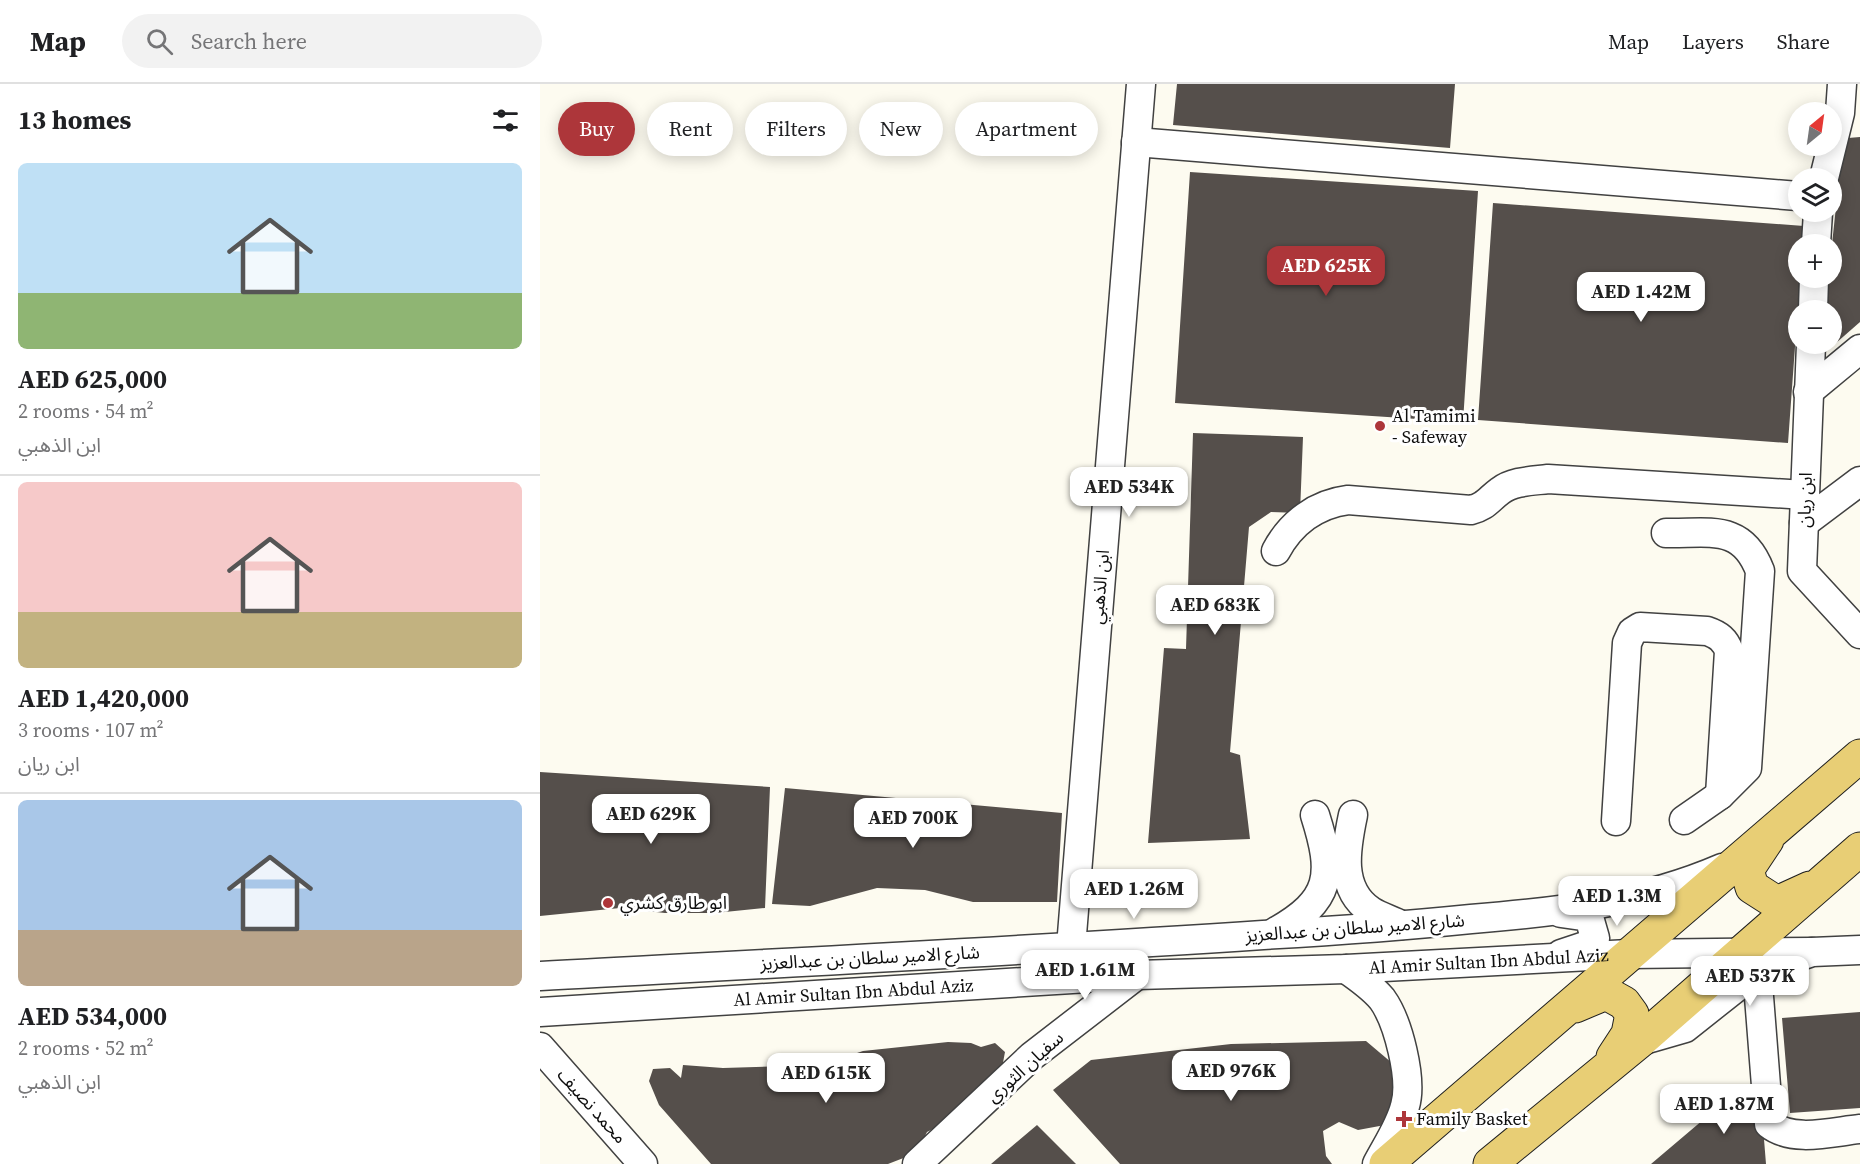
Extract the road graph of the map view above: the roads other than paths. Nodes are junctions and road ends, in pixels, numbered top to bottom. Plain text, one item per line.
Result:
1 (1141, 84) edge
2 (1842, 84) edge
3 (1850, 114) edge
4 (1136, 142) junction
5 (1828, 168) edge
6 (1788, 194) edge
7 (1860, 349) edge
8 (1810, 354) edge
9 (1808, 392) junction
10 (1860, 481) edge
11 (1805, 509) junction
12 (1666, 533) dead end
13 (1276, 551) dead end
14 (1860, 633) edge
15 (1860, 756) edge
16 (1720, 795) junction
17 (1315, 815) dead end
18 (1353, 815) dead end
19 (1684, 820) dead end
20 (1616, 821) dead end
21 (1781, 821) junction
22 (1860, 849) edge
23 (1732, 864) junction
24 (1829, 876) junction
25 (1545, 913) junction
26 (1403, 926) junction
27 (1271, 934) junction
28 (1071, 947) junction
29 (1860, 950) edge
30 (1629, 954) junction
31 (1548, 959) junction
32 (1749, 962) junction
33 (1346, 969) junction
34 (1137, 975) junction
35 (540, 976) edge
36 (540, 1012) edge
37 (1556, 1017) junction
38 (540, 1047) edge
39 (1598, 1074) junction
40 (1860, 1129) edge
41 (644, 1164) edge
42 (917, 1164) edge
43 (1377, 1164) edge
44 (1386, 1164) edge
45 (1490, 1164) edge

1 - 4 street, ابن الذهبي
2 - 3 street
3 - 5 street
4 - 6 street
4 - 28 street, ابن الذهبي
7 - 9 street
8 - 9 street, ابن ريان
9 - 11 street, ابن ريان
10 - 11 street
11 - 13 street
11 - 14 street, ابن ريان
12 - 16 street
15 - 21 main road
16 - 19 street
16 - 20 street
17 - 27 street
18 - 26 street
21 - 23 main road
21 - 24 main road
22 - 24 main road
23 - 25 street, شارع الامير سلطان بن عبدالعزيز
23 - 30 main road
24 - 32 main road
25 - 26 street, شارع الامير سلطان بن عبدالعزيز
25 - 31 street
26 - 27 street, شارع الامير سلطان بن عبدالعزيز
27 - 28 street, شارع الامير سلطان بن عبدالعزيز
28 - 35 street, شارع الامير سلطان بن عبدالعزيز
29 - 32 street, Al Amir Sultan Ibn Abdul Aziz
30 - 31 street, Al Amir Sultan Ibn Abdul Aziz
30 - 32 street, Al Amir Sultan Ibn Abdul Aziz
30 - 37 main road
31 - 33 street, Al Amir Sultan Ibn Abdul Aziz
32 - 39 main road
32 - 40 street
33 - 34 street, Al Amir Sultan Ibn Abdul Aziz
33 - 43 street, Al Amir Sultan Ibn Abdul Aziz
34 - 36 street, Al Amir Sultan Ibn Abdul Aziz
34 - 42 street, سفيان الثوري
37 - 39 main road
37 - 44 main road
38 - 41 street, محمد نصيف
39 - 45 main road

